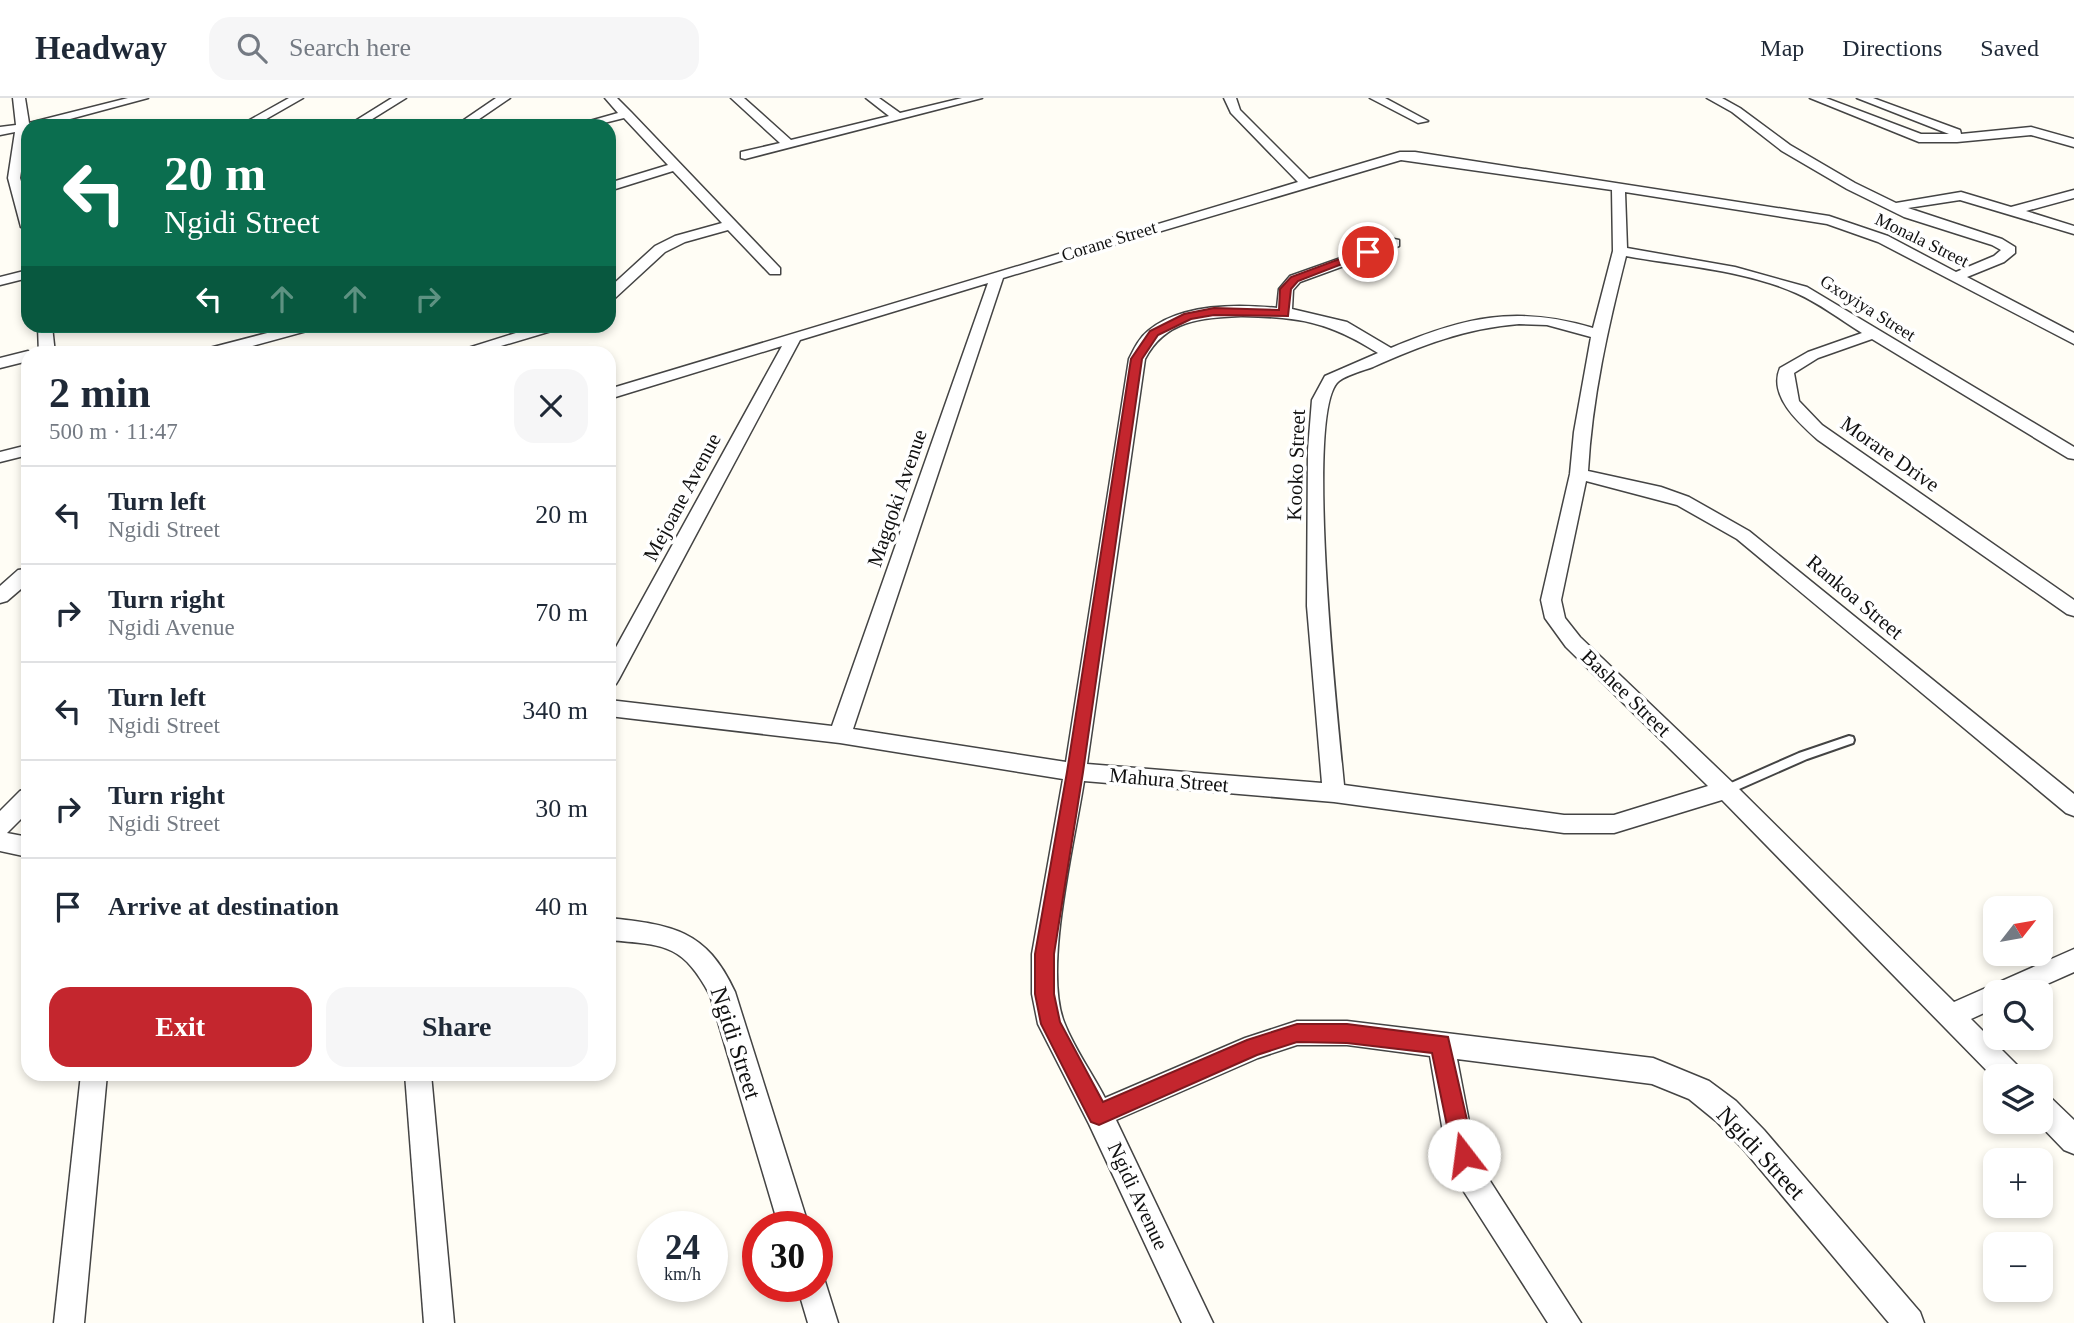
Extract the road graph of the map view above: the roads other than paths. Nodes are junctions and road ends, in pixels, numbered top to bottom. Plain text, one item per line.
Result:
1 (19, 98) edge
2 (142, 98) edge
3 (296, 98) edge
4 (400, 98) edge
5 (504, 98) edge
6 (611, 98) edge
7 (737, 98) edge
8 (872, 98) edge
9 (976, 98) edge
10 (1230, 98) edge
11 (1376, 98) edge
12 (1713, 98) edge
13 (1816, 98) edge
14 (1863, 98) edge
15 (627, 114) junction
16 (897, 117) junction
17 (25, 119) edge
18 (59, 119) edge
19 (258, 119) edge
20 (365, 119) edge
21 (472, 119) edge
22 (607, 119) edge
23 (1422, 121) dead end
24 (21, 128) edge
25 (0, 131) edge
26 (1966, 137) junction
27 (2074, 143) edge
28 (788, 144) junction
29 (21, 151) edge
30 (745, 155) dead end
31 (677, 166) junction
32 (21, 176) edge
33 (14, 178) junction
34 (0, 181) edge
35 (1307, 183) junction
36 (616, 185) edge
37 (1618, 187) junction
38 (2074, 194) edge
39 (21, 202) edge
40 (1893, 206) junction
41 (2008, 212) junction
42 (730, 225) junction
43 (2074, 230) edge
44 (1394, 243) dead end
45 (1620, 251) junction
46 (775, 271) dead end
47 (21, 276) edge
48 (997, 276) junction
49 (1955, 277) junction
50 (0, 281) edge
51 (616, 290) edge
52 (1284, 314) junction
53 (282, 333) edge
54 (529, 333) edge
55 (1872, 334) junction
56 (1599, 335) junction
57 (795, 336) junction
58 (2074, 339) edge
59 (233, 346) edge
60 (484, 346) edge
61 (1391, 354) junction
62 (21, 358) edge
63 (0, 363) edge
64 (616, 392) edge
65 (21, 452) edge
66 (2074, 454) edge
67 (0, 457) edge
68 (1579, 474) junction
69 (21, 576) edge
70 (21, 578) edge
71 (0, 582) edge
72 (0, 596) edge
73 (2074, 609) edge
74 (616, 666) edge
75 (616, 709) edge
76 (840, 735) junction
77 (1849, 740) dead end
78 (1075, 772) junction
79 (1726, 790) junction
80 (1334, 793) junction
81 (21, 804) edge
82 (2074, 807) edge
83 (0, 826) edge
84 (0, 841) edge
85 (21, 846) edge
86 (616, 930) edge
87 (2074, 960) edge
88 (2029, 980) edge
89 (1983, 1001) edge
90 (1950, 1016) junction
91 (1441, 1044) junction
92 (1998, 1064) edge
93 (93, 1081) edge
94 (419, 1081) edge
95 (1099, 1114) junction
96 (2053, 1119) edge
97 (2074, 1140) edge
98 (789, 1211) edge
99 (817, 1302) edge
100 (69, 1323) edge
101 (439, 1323) edge
102 (823, 1323) edge
103 (1198, 1323) edge
104 (1566, 1323) edge
105 (1909, 1323) edge

1 - 17 street
2 - 18 street
3 - 19 street
4 - 20 street
5 - 21 street
6 - 15 street
7 - 28 street
8 - 16 street
9 - 16 street
10 - 35 street
11 - 23 street
12 - 40 street
13 - 26 street
14 - 26 street
15 - 22 street
15 - 31 street
16 - 28 street
24 - 25 street
26 - 27 street
28 - 30 street
29 - 33 street
31 - 36 street
31 - 42 street
32 - 33 street
33 - 34 street
33 - 39 street
35 - 37 street, Corane Street
35 - 48 street, Corane Street
37 - 45 street, Bashee Street
37 - 49 street, Monala Street
38 - 41 street
40 - 41 street
40 - 49 street
41 - 43 street
42 - 46 street
42 - 51 street
44 - 52 street
45 - 55 street, Gxoyiya Street
45 - 56 street, Bashee Street
47 - 50 street
48 - 57 street, Corane Street
48 - 76 street, Magqoki Avenue
49 - 58 street, Monala Street
52 - 61 street, Ngidi Avenue
52 - 78 street, Ngidi Avenue
53 - 59 street
54 - 60 street
55 - 66 street, Gxoyiya Street
55 - 73 street, Morare Drive
56 - 61 street, Kooko Street
56 - 68 street, Bashee Street
57 - 64 street, Corane Street
57 - 74 street, Mejoane Avenue
61 - 80 street, Kooko Street
62 - 63 street
65 - 67 street
68 - 79 street, Bashee Street
68 - 82 street, Rankoa Street
69 - 71 street
70 - 72 street
75 - 76 street, Mahura Street
76 - 78 street, Mahura Street
77 - 79 lane
78 - 80 street, Mahura Street
78 - 95 street, Ngidi Avenue
79 - 80 street, Mahura Street
79 - 90 street, Bashee Street
81 - 83 street
84 - 85 street
86 - 98 street, Ngidi Street
87 - 88 street
89 - 90 street
90 - 92 street, Bashee Street
91 - 95 street, Ngidi Street
91 - 104 street
91 - 105 street, Ngidi Street
93 - 100 street
94 - 101 street
95 - 103 street, Ngidi Avenue
96 - 97 street
99 - 102 street

